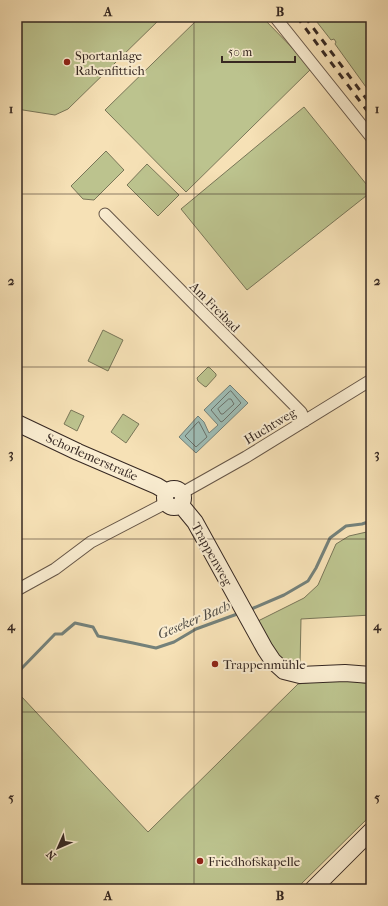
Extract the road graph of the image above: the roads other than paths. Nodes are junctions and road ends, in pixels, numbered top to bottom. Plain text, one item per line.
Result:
1 (275, 17) edge
2 (371, 137) edge
3 (105, 214) dead end
4 (371, 380) edge
5 (305, 420) junction
6 (17, 424) edge
7 (174, 498) junction
8 (17, 590) edge
9 (371, 675) edge
10 (371, 831) edge
11 (313, 889) edge

1 - 2 street
3 - 5 street, Am Freibad
4 - 5 street, Huchtweg
5 - 7 street, Huchtweg
6 - 7 street, Schorlemerstraße
7 - 8 street, Huchtweg
7 - 9 street, Trappenweg
10 - 11 street

